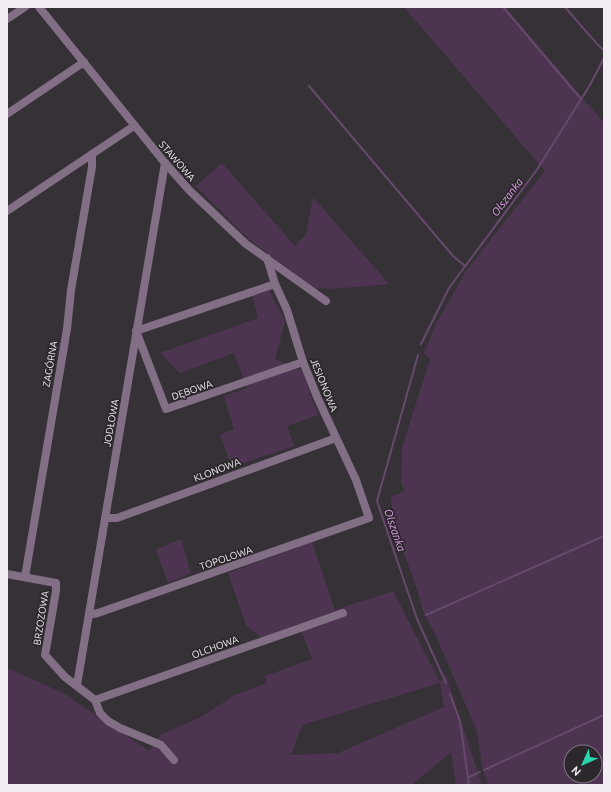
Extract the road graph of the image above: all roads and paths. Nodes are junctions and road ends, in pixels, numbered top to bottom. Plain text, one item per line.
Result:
1 (25, 7) edge
2 (39, 7) edge
3 (7, 19) edge
4 (84, 62) junction
5 (7, 114) edge
6 (134, 126) junction
7 (92, 154) junction
8 (165, 163) junction
9 (7, 211) edge
10 (267, 258) junction
11 (275, 284) junction
12 (326, 300) dead end
13 (136, 331) junction
14 (303, 362) junction
15 (336, 438) junction
16 (105, 518) junction
17 (369, 518) joint
18 (7, 574) edge
19 (25, 577) junction
20 (343, 613) dead end
21 (89, 615) junction
22 (76, 686) junction
23 (95, 700) junction
24 (174, 760) dead end

1 - 3 street
2 - 4 street, STAWOWA
4 - 5 street
4 - 6 street, STAWOWA
6 - 7 street
6 - 8 street, STAWOWA
7 - 9 street
7 - 19 street, ZAGÓRNA
8 - 10 street, STAWOWA
8 - 13 street, JODŁOWA
10 - 11 street, JESIONOWA
10 - 12 street, STAWOWA
11 - 13 street
11 - 14 street, JESIONOWA
13 - 14 street, DĘBOWA
13 - 16 street, JODŁOWA
14 - 15 street, JESIONOWA
15 - 16 street, KLONOWA
15 - 17 street, JESIONOWA
16 - 21 street, JODŁOWA
17 - 21 street, TOPOLOWA
18 - 19 street, BRZOZOWA
19 - 22 street, BRZOZOWA
20 - 23 street, OLCHOWA
21 - 22 street, JODŁOWA
22 - 23 street, BRZOZOWA
23 - 24 street, BRZOZOWA

